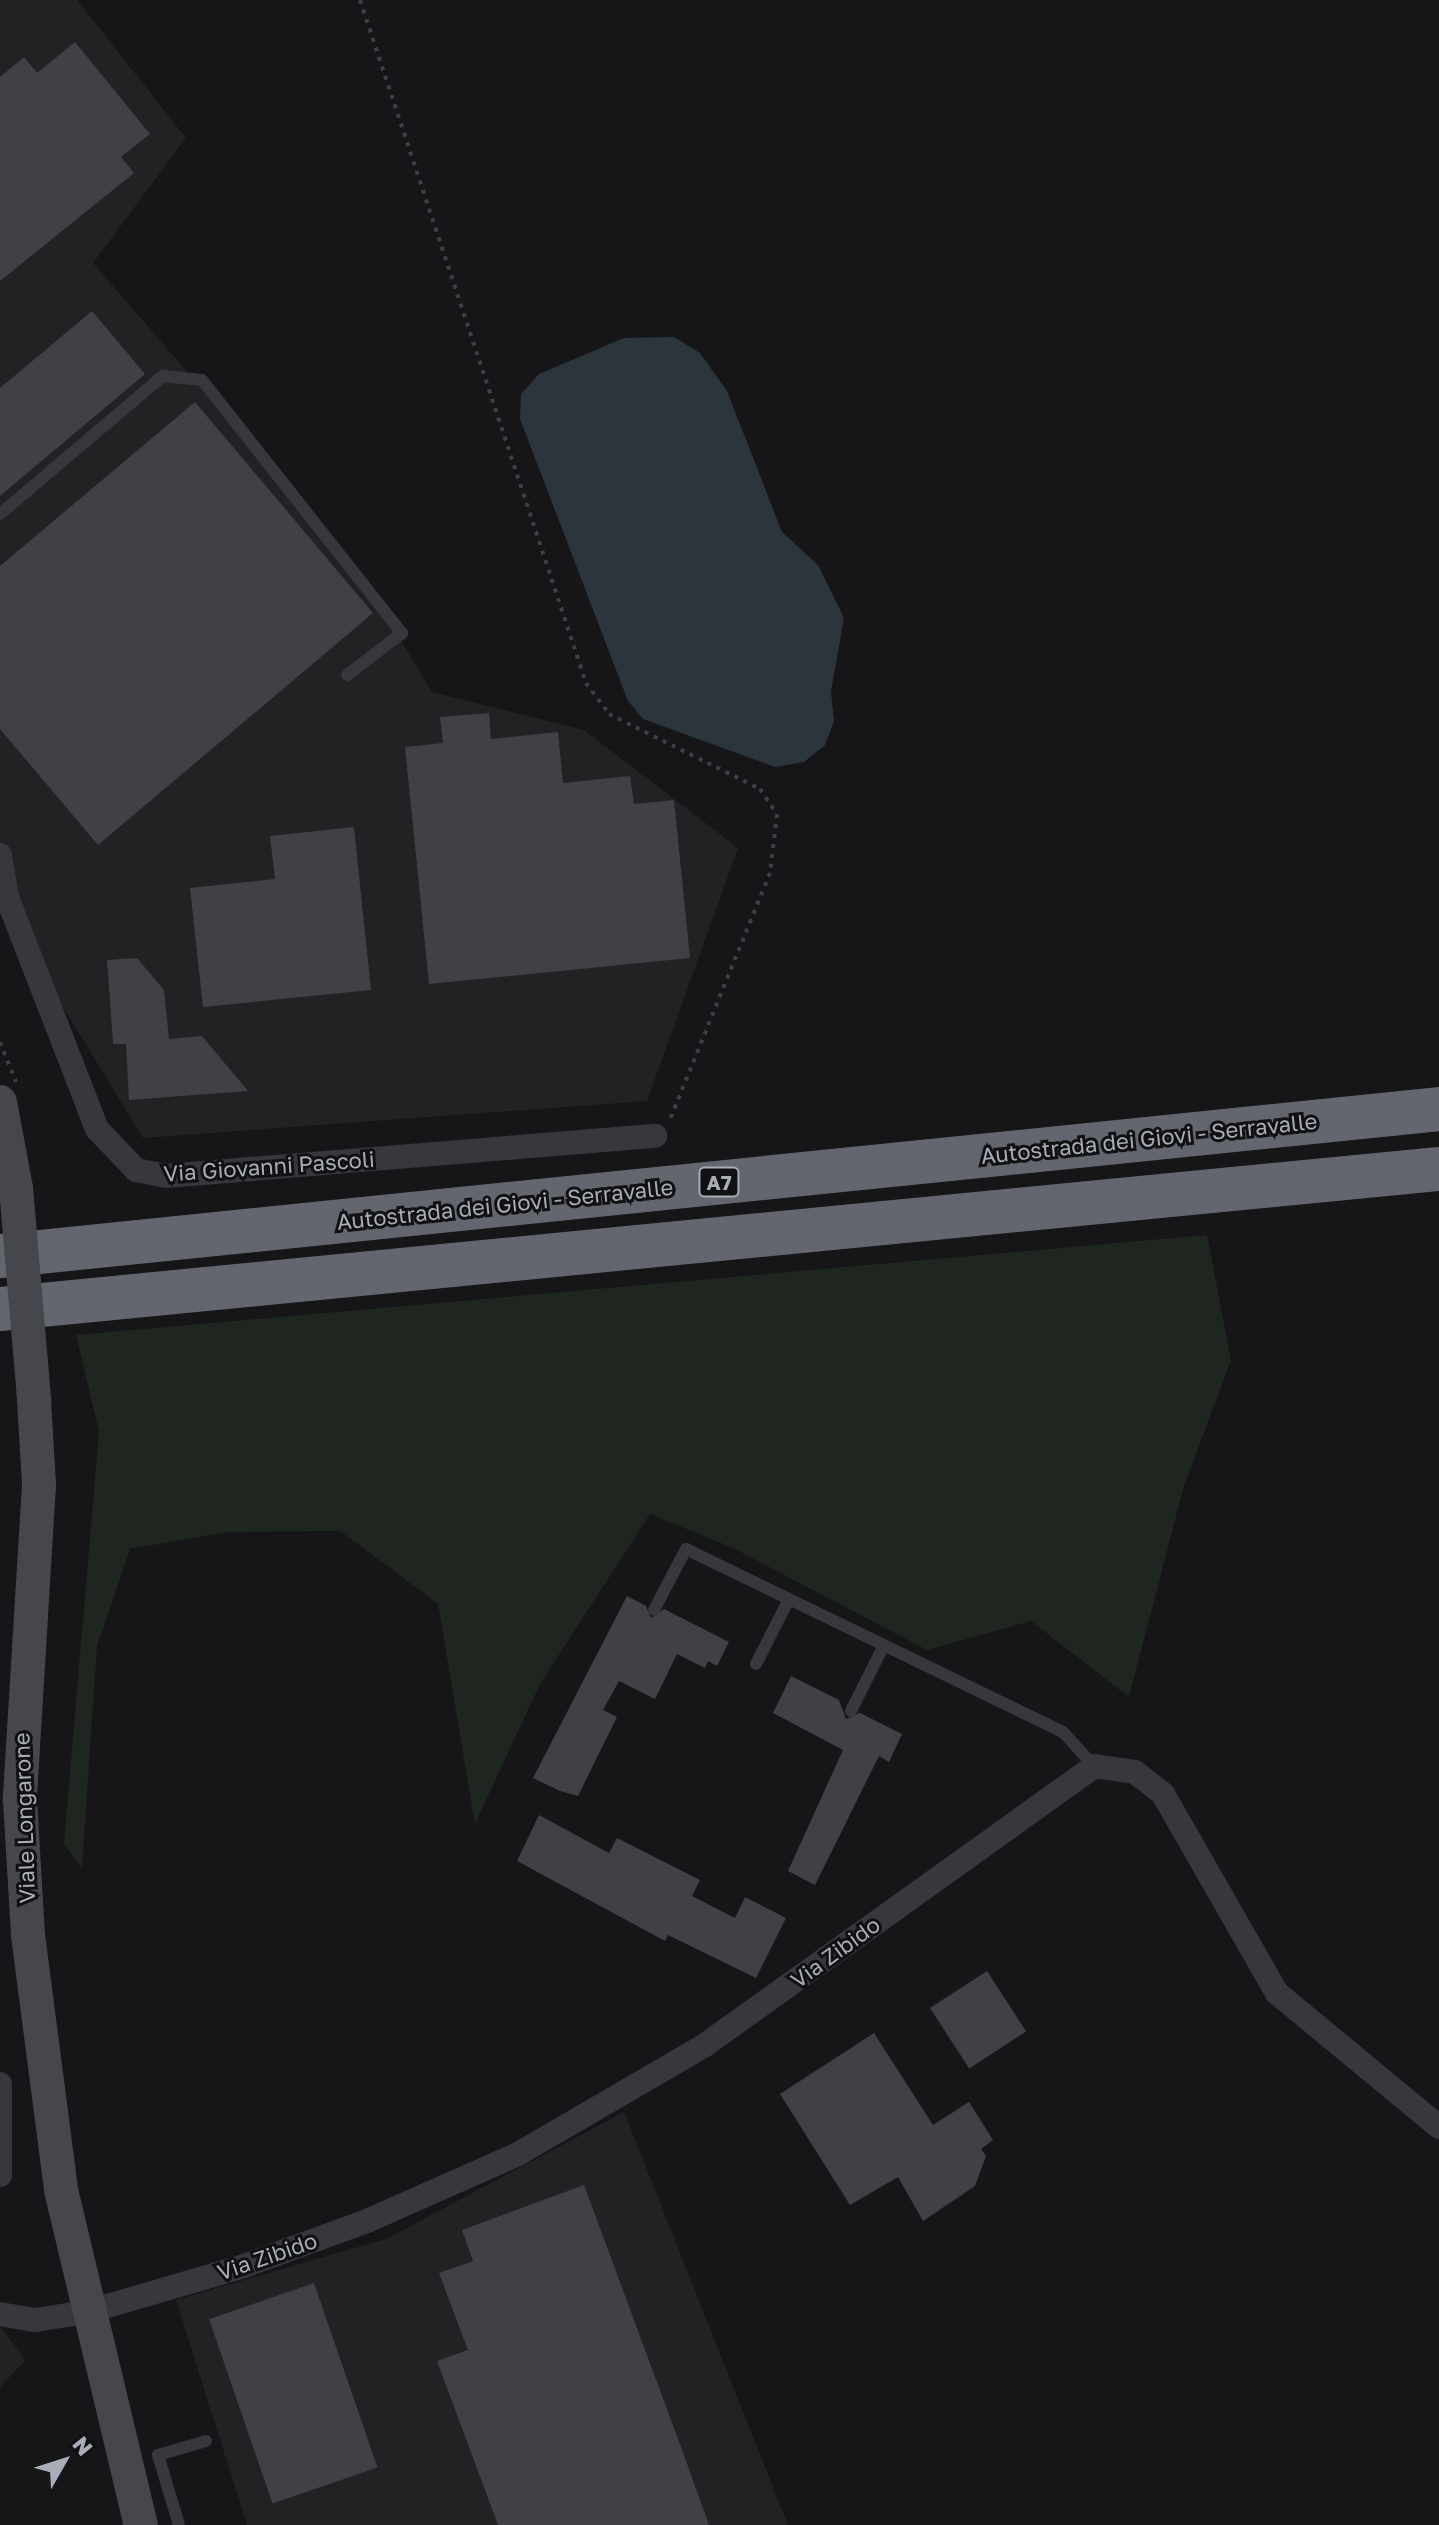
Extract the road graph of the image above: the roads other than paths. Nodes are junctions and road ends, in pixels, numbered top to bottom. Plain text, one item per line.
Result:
1 (0, 514) edge
2 (347, 675) dead end
3 (0, 855) edge
4 (0, 1102) edge
5 (1439, 1109) edge
6 (655, 1136) road end
7 (1439, 1169) edge
8 (0, 1256) edge
9 (0, 1309) edge
10 (789, 1599) junction
11 (654, 1610) dead end
12 (883, 1647) junction
13 (756, 1664) dead end
14 (851, 1711) dead end
15 (1094, 1766) junction
16 (0, 2084) edge
17 (1439, 2127) edge
18 (0, 2175) edge
19 (87, 2312) junction
20 (0, 2314) edge
21 (206, 2441) dead end
22 (141, 2525) edge
23 (179, 2525) edge

1 - 2 lane
3 - 6 street, Via Giovanni Pascoli
4 - 19 main road, Viale Longarone, bridge
5 - 8 highway, Autostrada dei Giovi - Serravalle / A7
7 - 9 highway
10 - 11 lane
10 - 12 lane
10 - 13 lane
12 - 14 lane
12 - 15 lane
15 - 17 street
15 - 19 street, Via Zibido
16 - 18 street
19 - 20 street, Via Zibido
19 - 22 main road, Viale Longarone
21 - 23 lane

